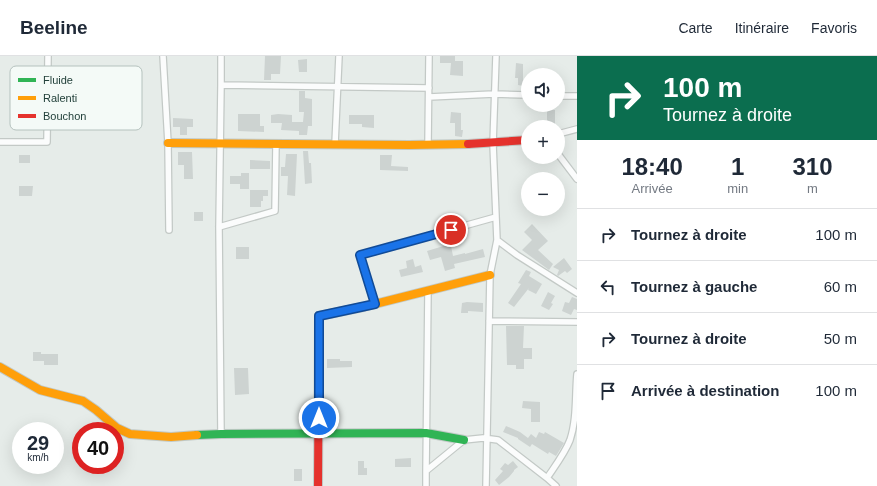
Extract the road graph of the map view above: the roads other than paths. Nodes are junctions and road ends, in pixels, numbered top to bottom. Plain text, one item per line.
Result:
1 (48, 56) edge
2 (164, 56) edge
3 (221, 56) edge
4 (339, 56) edge
5 (429, 56) edge
6 (496, 56) edge
7 (48, 66) edge
8 (221, 86) junction
9 (338, 87) junction
10 (429, 88) junction
11 (494, 94) junction
12 (521, 95) edge
13 (565, 96) edge
14 (577, 96) edge
15 (429, 97) junction
16 (577, 129) edge
17 (47, 130) edge
18 (565, 132) edge
19 (521, 141) edge
20 (0, 142) edge
21 (168, 143) junction
22 (276, 144) junction
23 (335, 144) junction
24 (493, 144) junction
25 (221, 145) junction
26 (428, 145) junction
27 (565, 163) edge
28 (577, 179) edge
29 (496, 218) junction
30 (219, 227) junction
31 (169, 230) dead end
32 (497, 240) junction
33 (490, 275) junction
34 (428, 291) junction
35 (577, 293) edge
36 (375, 304) junction
37 (489, 321) junction
38 (577, 322) edge
39 (0, 367) edge
40 (577, 374) edge
41 (319, 433) junction
42 (426, 433) junction
43 (221, 434) junction
44 (487, 439) junction
45 (464, 440) junction
46 (426, 471) junction
47 (547, 478) junction
48 (318, 486) edge
49 (426, 486) edge
50 (486, 486) edge
51 (556, 486) edge

1 - 7 street
2 - 21 street
3 - 8 street
4 - 9 street
5 - 10 street
6 - 11 street
8 - 9 street
8 - 25 street
9 - 10 street
9 - 23 street
10 - 15 street
11 - 12 street
11 - 15 street
11 - 24 street
13 - 14 street
15 - 26 street
16 - 18 street
17 - 20 street
19 - 24 street
21 - 25 street
21 - 31 street
22 - 23 street
22 - 25 street
22 - 30 street
23 - 26 street
24 - 26 street
24 - 29 street
25 - 30 street
27 - 28 street
29 - 32 street
29 - 36 street
30 - 43 street
32 - 33 street
32 - 35 street
33 - 34 street
33 - 37 street
34 - 36 street
34 - 42 street
36 - 41 street
37 - 38 street
37 - 44 street
39 - 43 street
40 - 47 street
41 - 42 street
41 - 43 street
41 - 48 street
42 - 45 street
42 - 46 street
44 - 45 street
44 - 47 street
44 - 50 street
45 - 46 street
46 - 49 street
47 - 51 street

